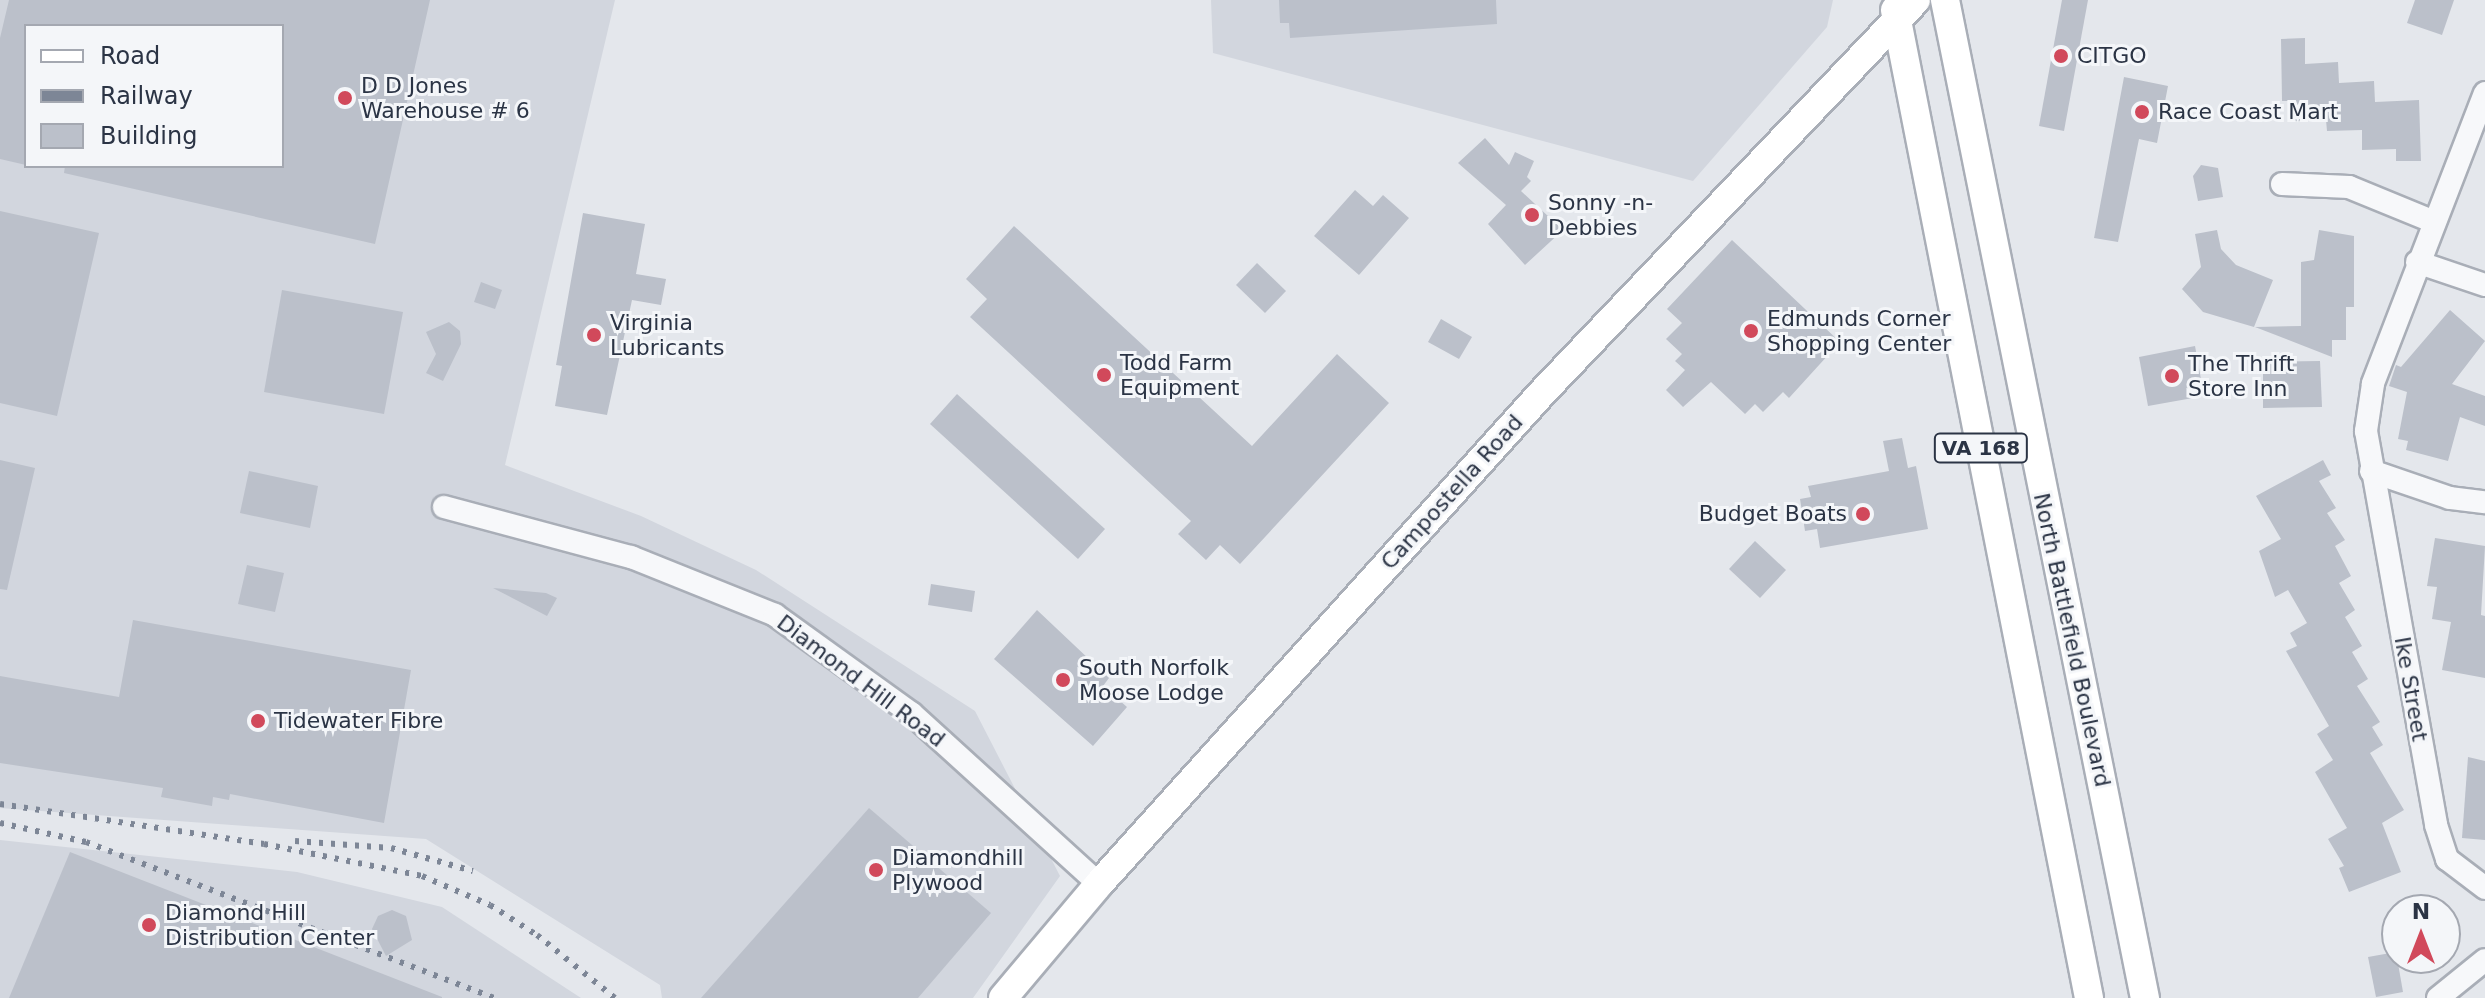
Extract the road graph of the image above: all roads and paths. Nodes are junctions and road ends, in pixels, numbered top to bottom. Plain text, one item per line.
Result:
1 (1916, 0) edge
2 (1945, 0) edge
3 (1895, 12) edge
4 (2485, 95) edge
5 (2282, 184) dead end
6 (2432, 221) junction
7 (2417, 262) junction
8 (2485, 285) edge
9 (2371, 471) junction
10 (2485, 502) edge
11 (444, 507) dead end
12 (1099, 884) junction
13 (2485, 888) edge
14 (2485, 960) edge
15 (1003, 998) edge
16 (2089, 998) edge
17 (2145, 998) edge
18 (2438, 998) edge

1 - 3 main road, Campostella Road
2 - 17 main road, North Battlefield Boulevard / VA 168
3 - 12 main road, Campostella Road
3 - 16 main road, VA 168
4 - 6 street, Ike Street
5 - 6 street
6 - 7 street, Ike Street
7 - 8 street
7 - 9 street, Ike Street
9 - 10 street
9 - 13 street, Ike Street
11 - 12 street, Diamond Hill Road
12 - 15 main road, Campostella Road
14 - 18 street

